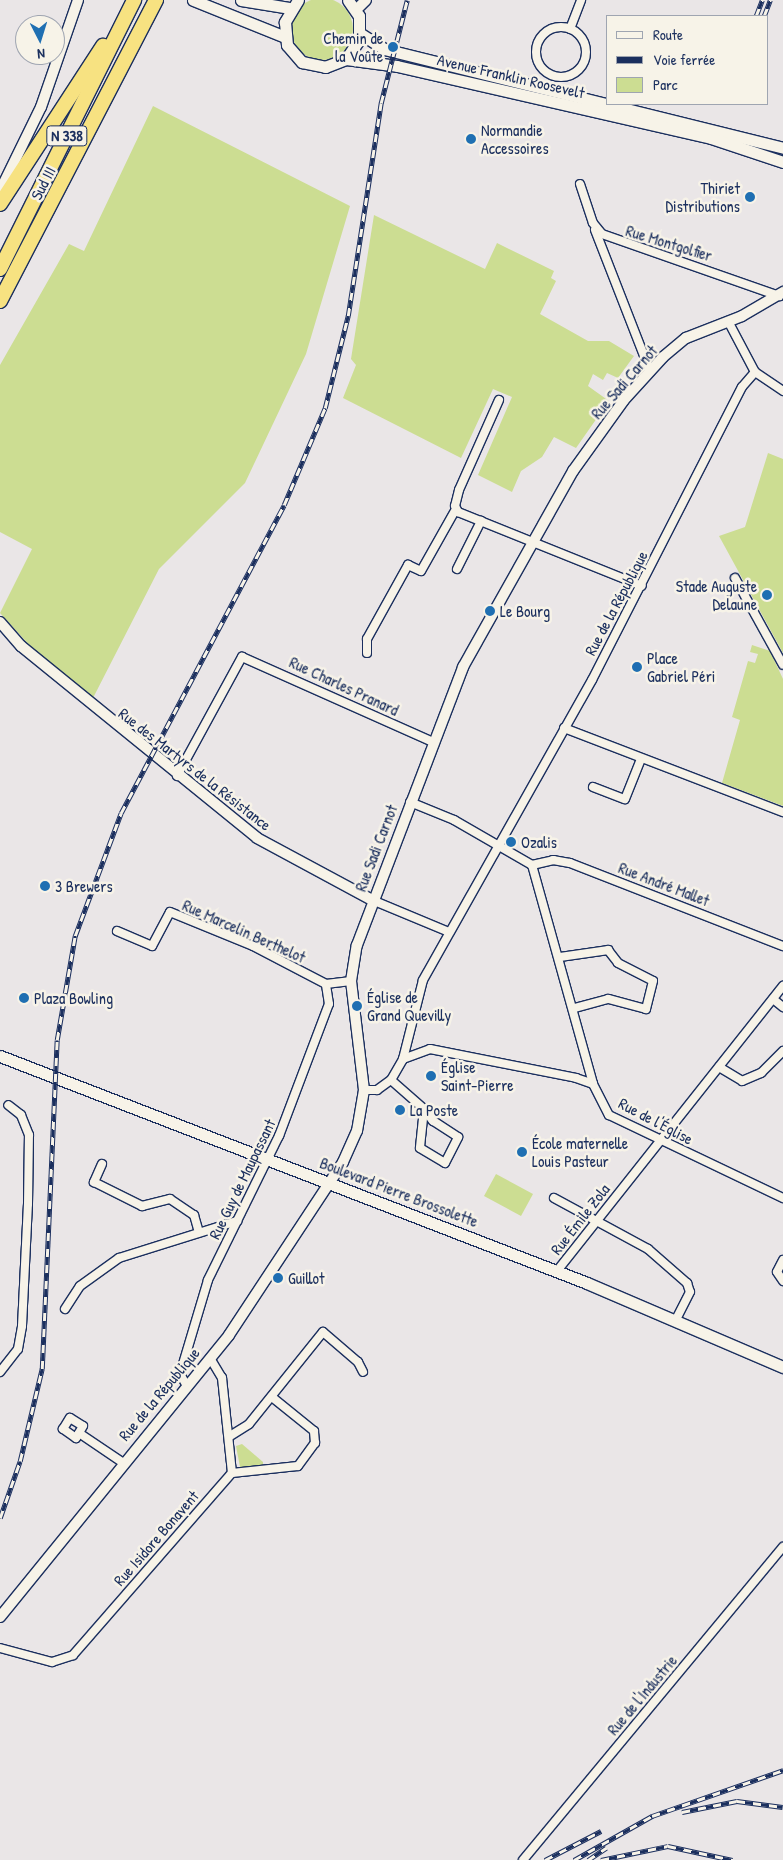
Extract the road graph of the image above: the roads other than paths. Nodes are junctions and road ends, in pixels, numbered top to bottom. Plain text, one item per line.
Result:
1 (78, 0) edge
2 (193, 0) edge
3 (241, 0) edge
4 (348, 0) edge
5 (366, 0) edge
6 (581, 0) edge
7 (132, 4) edge
8 (294, 4) edge
9 (153, 6) edge
10 (356, 10) junction
11 (570, 29) junction
12 (361, 34) junction
13 (285, 37) junction
14 (346, 59) junction
15 (606, 104) edge
16 (610, 105) edge
17 (783, 148) edge
18 (783, 162) edge
19 (580, 184) dead end
20 (0, 191) edge
21 (0, 204) edge
22 (593, 223) junction
23 (0, 269) edge
24 (781, 294) edge
25 (0, 301) edge
26 (728, 322) junction
27 (650, 370) junction
28 (755, 372) junction
29 (783, 391) edge
30 (499, 400) dead end
31 (456, 509) junction
32 (481, 521) junction
33 (533, 542) junction
34 (457, 570) dead end
35 (735, 578) dead end
36 (642, 586) junction
37 (0, 622) edge
38 (367, 653) dead end
39 (783, 665) edge
40 (564, 728) junction
41 (433, 742) junction
42 (641, 759) junction
43 (177, 776) junction
44 (593, 787) dead end
45 (410, 802) junction
46 (783, 812) edge
47 (499, 846) junction
48 (532, 865) junction
49 (372, 900) junction
50 (117, 931) dead end
51 (449, 932) junction
52 (783, 946) edge
53 (560, 957) junction
54 (351, 981) junction
55 (326, 984) junction
56 (783, 986) edge
57 (773, 999) junction
58 (783, 1007) edge
59 (575, 1008) junction
60 (783, 1051) edge
61 (0, 1056) edge
62 (403, 1059) junction
63 (718, 1067) junction
64 (391, 1080) junction
65 (593, 1084) junction
66 (364, 1090) junction
67 (8, 1105) dead end
68 (424, 1108) junction
69 (660, 1140) junction
70 (269, 1160) junction
71 (102, 1164) dead end
72 (332, 1184) junction
73 (554, 1198) dead end
74 (783, 1198) edge
75 (595, 1220) junction
76 (237, 1221) junction
77 (199, 1232) junction
78 (783, 1260) edge
79 (557, 1271) junction
80 (783, 1281) edge
81 (65, 1309) dead end
82 (675, 1321) junction
83 (210, 1358) junction
84 (783, 1367) edge
85 (0, 1372) edge
86 (363, 1372) dead end
87 (187, 1386) junction
88 (272, 1397) junction
89 (79, 1433) dead end
90 (230, 1436) junction
91 (122, 1462) junction
92 (232, 1473) junction
93 (783, 1547) edge
94 (0, 1618) edge
95 (0, 1648) edge
96 (523, 1860) edge

1 - 20 street
2 - 13 main road
3 - 8 main road
4 - 10 main road
5 - 10 street
6 - 11 street
7 - 21 highway
7 - 23 highway, Sud III / N 338
8 - 13 main road
9 - 25 highway, Sud III / N 338
10 - 12 main road
11 - 11 street
12 - 14 main road
12 - 15 main road, Avenue Franklin Roosevelt
13 - 14 main road
14 - 18 main road, Avenue Franklin Roosevelt
16 - 17 main road, Avenue Franklin Roosevelt
19 - 22 street
22 - 24 street, Rue Montgolfier
22 - 27 street
24 - 26 street, Rue Sadi Carnot
26 - 27 street, Rue Sadi Carnot
26 - 28 street
27 - 33 street, Rue Sadi Carnot
28 - 29 street
28 - 36 street, Rue de la République
30 - 31 street
31 - 32 street
31 - 38 street
32 - 33 street
32 - 34 street
33 - 36 street
33 - 41 street, Rue Sadi Carnot
35 - 39 street
36 - 40 street, Rue de la République
37 - 43 street, Rue des Martyrs de la Résistance
40 - 42 street
40 - 47 street, Rue de la République
41 - 43 street, Rue Charles Pranard
41 - 45 street, Rue Sadi Carnot
42 - 44 street
42 - 46 street
43 - 49 street, Rue des Martyrs de la Résistance
45 - 47 street
45 - 49 street, Rue Sadi Carnot
47 - 48 street
47 - 51 street, Rue de la République
48 - 52 street, Rue André Mallet
48 - 53 street, Rue de l'Église
49 - 51 street, Rue des Martyrs de la Résistance
49 - 54 street, Rue Sadi Carnot
50 - 55 street, Rue Marcelin Berthelot
51 - 62 street, Rue de la République
53 - 59 street, Rue de l'Église
53 - 59 street
54 - 55 street
54 - 66 street, Rue Sadi Carnot
55 - 70 street, Rue Guy de Maupassant
56 - 57 street, Rue Émile Zola
57 - 58 street
57 - 63 street, Rue Émile Zola
59 - 65 street, Rue de l'Église
60 - 63 street
61 - 70 main road, Boulevard Pierre Brossolette
62 - 64 street
62 - 65 street
63 - 69 street, Rue Émile Zola
64 - 66 street
64 - 68 street
65 - 69 street, Rue de l'Église
66 - 72 street, Rue Sadi Carnot
67 - 85 street
68 - 68 street
69 - 74 street, Rue de l'Église
69 - 75 street, Rue Émile Zola
70 - 72 main road, Boulevard Pierre Brossolette
70 - 76 street, Rue Guy de Maupassant
71 - 77 street
72 - 79 main road, Boulevard Pierre Brossolette
72 - 83 street, Rue de la République
73 - 75 street
75 - 79 street, Rue Émile Zola
75 - 82 street
76 - 77 street
76 - 87 street, Rue Guy de Maupassant
77 - 81 street
78 - 80 street
79 - 82 main road, Boulevard Pierre Brossolette
82 - 84 main road, Boulevard Pierre Brossolette
83 - 87 street, Rue de la République
83 - 90 street
86 - 88 street
87 - 91 street, Rue de la République
88 - 90 street
88 - 92 street
89 - 91 street
90 - 92 street
91 - 94 street, Rue de la République
92 - 95 street, Rue Isidore Bonavent
93 - 96 street, Rue de l'Industrie

